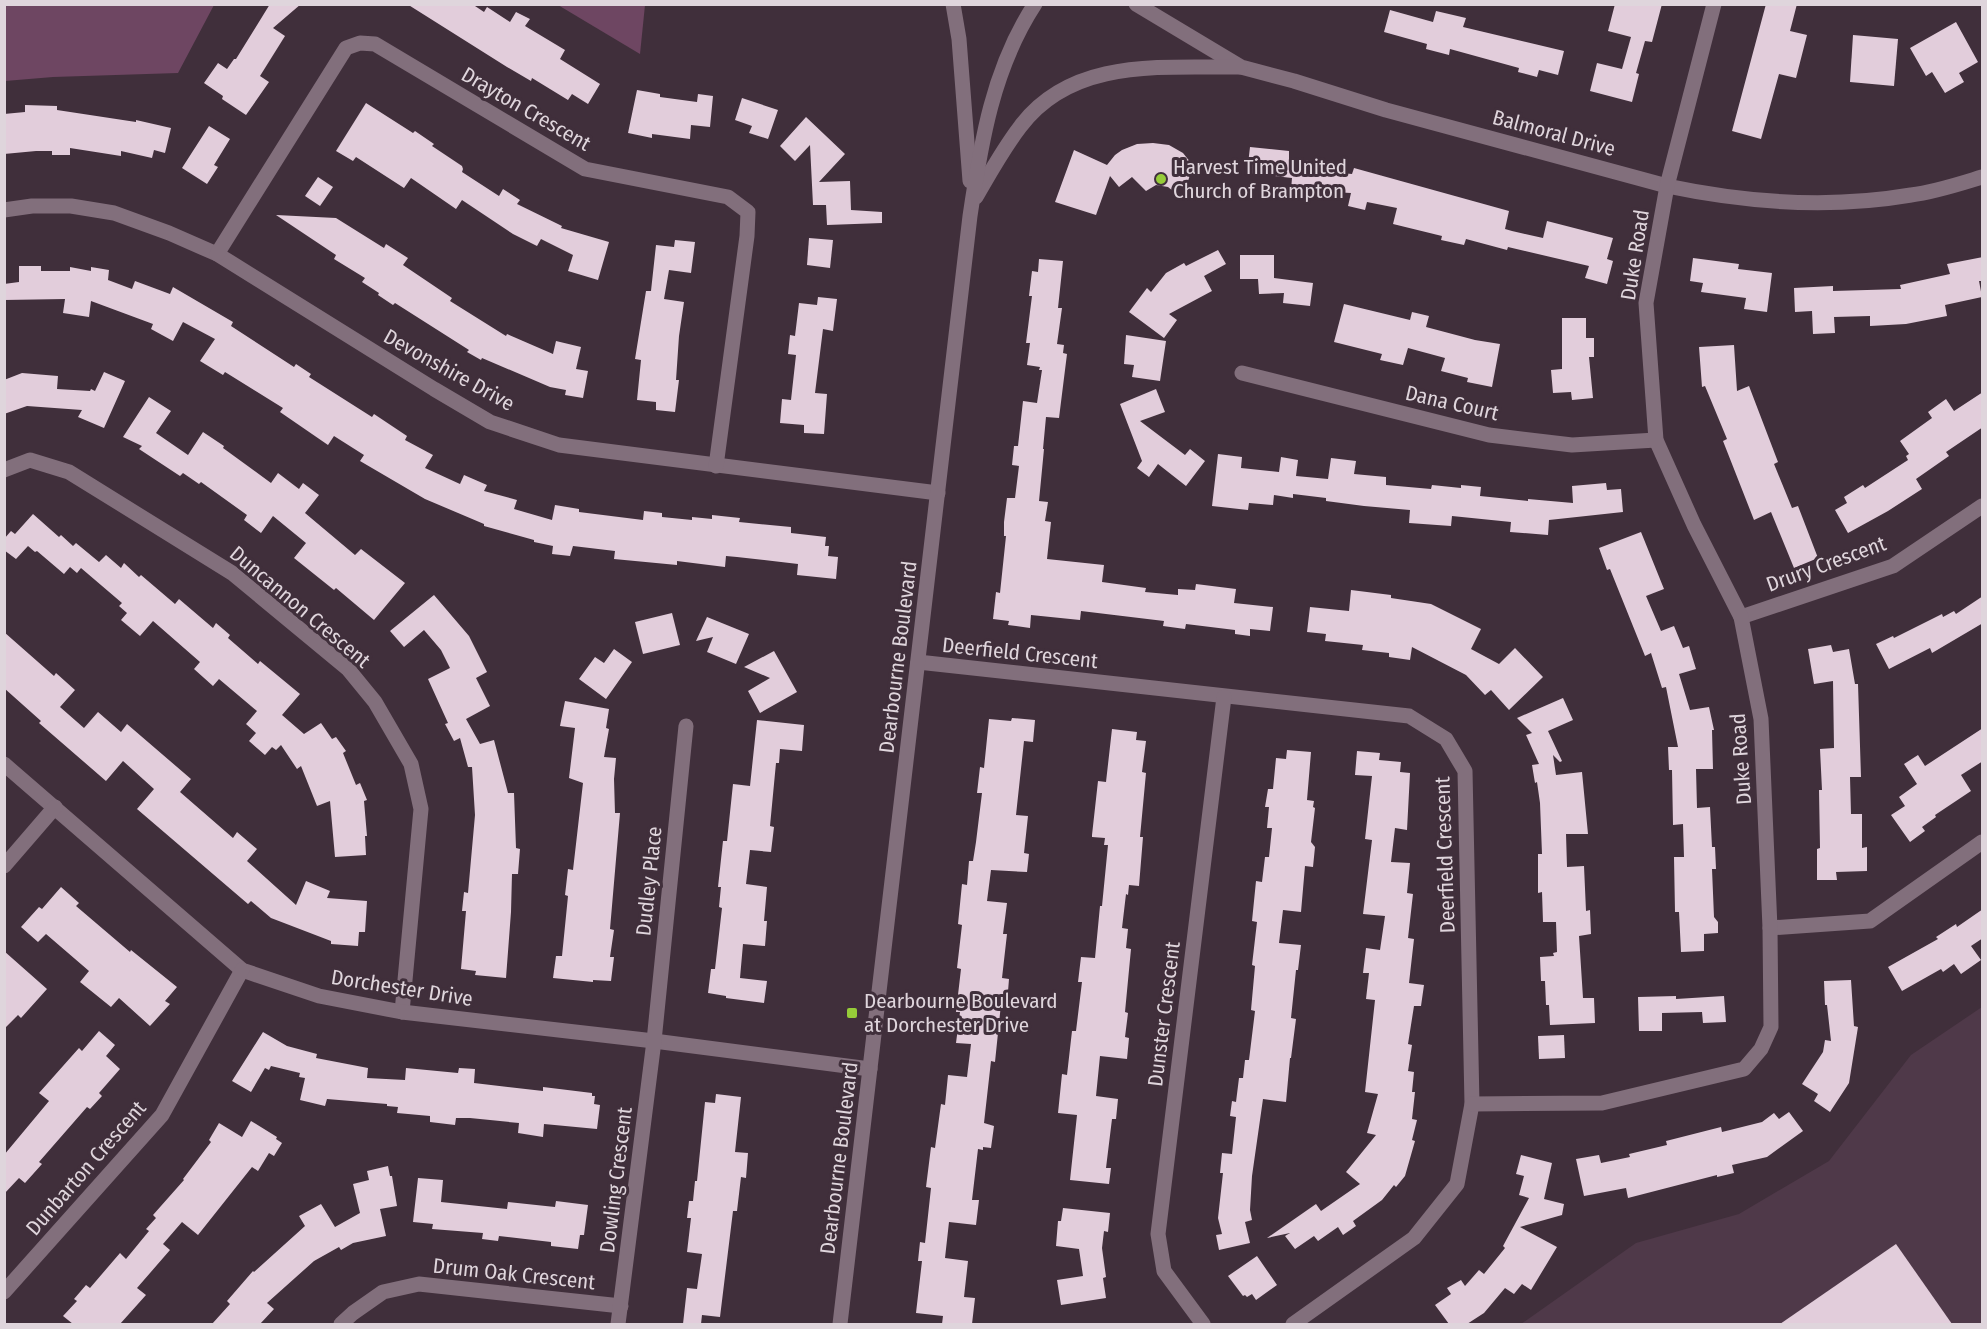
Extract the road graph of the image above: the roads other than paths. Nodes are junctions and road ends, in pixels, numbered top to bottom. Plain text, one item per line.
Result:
1 (953, 4) edge
2 (1035, 4) edge
3 (1136, 4) edge
4 (1714, 4) edge
5 (1240, 68) junction
6 (1983, 177) edge
7 (1667, 186) junction
8 (972, 205) junction
9 (4, 210) edge
10 (217, 254) junction
11 (1242, 373) dead end
12 (1656, 440) junction
13 (716, 466) junction
14 (4, 470) edge
15 (938, 493) junction
16 (1983, 506) edge
17 (1741, 617) junction
18 (918, 662) junction
19 (1224, 697) junction
20 (686, 726) dead end
21 (4, 764) edge
22 (55, 807) junction
23 (1983, 842) edge
24 (4, 866) edge
25 (1770, 928) junction
26 (242, 970) junction
27 (402, 1012) junction
28 (654, 1041) junction
29 (870, 1069) junction
30 (1472, 1104) junction
31 (4, 1292) edge
32 (621, 1306) junction
33 (341, 1324) edge
34 (618, 1324) edge
35 (840, 1324) edge
36 (1203, 1324) edge
37 (1293, 1324) edge

1 - 8 street
2 - 8 street, Dearbourne Boulevard
3 - 5 street, Balmoral Drive
4 - 7 street, Duke Road
5 - 7 street, Balmoral Drive
5 - 8 street
6 - 7 street, Balmoral Drive
7 - 12 street, Duke Road
8 - 15 street, Dearbourne Boulevard
9 - 10 street, Devonshire Drive
10 - 13 street, Devonshire Drive
10 - 13 street, Drayton Crescent
11 - 12 street, Dana Court
12 - 17 street, Duke Road
13 - 15 street, Devonshire Drive
14 - 27 street, Duncannon Crescent
15 - 18 street, Dearbourne Boulevard
16 - 17 street, Drury Crescent
17 - 25 street, Duke Road
18 - 19 street, Deerfield Crescent
18 - 29 street, Dearbourne Boulevard
19 - 30 street, Deerfield Crescent
19 - 36 street, Dunster Crescent
20 - 28 street, Dudley Place
21 - 22 street, Dorchester Drive
22 - 24 street
22 - 26 street, Dorchester Drive
23 - 25 street
25 - 30 street, Duke Road
26 - 27 street, Dorchester Drive
26 - 31 street, Dunbarton Crescent
27 - 28 street, Dorchester Drive
28 - 29 street, Dorchester Drive
28 - 32 street, Dowling Crescent
29 - 35 street, Dearbourne Boulevard
30 - 37 street, Deerfield Crescent
32 - 33 street, Drum Oak Crescent
32 - 34 street, Dowling Crescent

